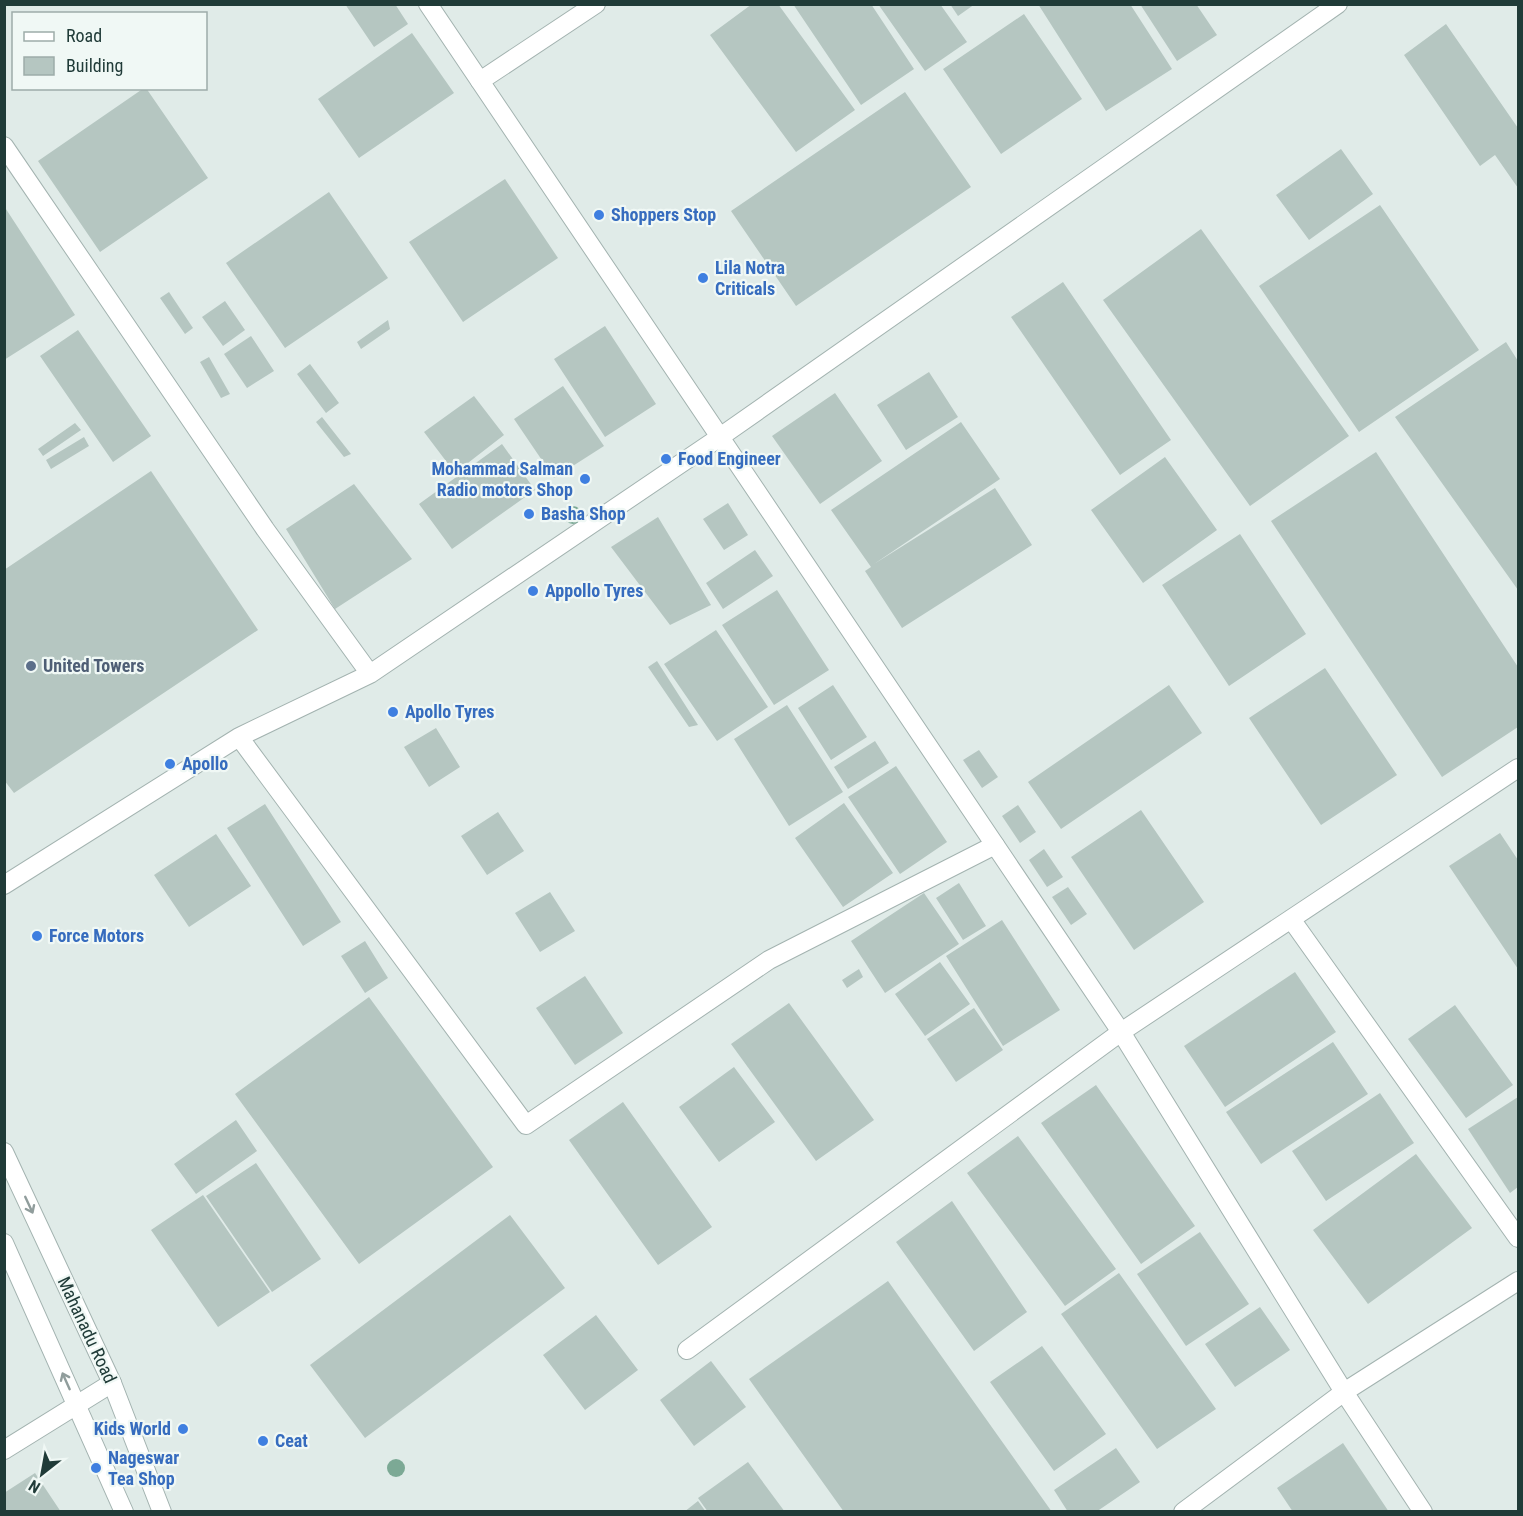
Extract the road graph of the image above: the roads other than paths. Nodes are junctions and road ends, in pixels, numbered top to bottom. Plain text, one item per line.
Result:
1 (428, 4) edge
2 (596, 4) edge
3 (1338, 4) edge
4 (480, 81) junction
5 (4, 146) edge
6 (720, 437) junction
7 (370, 674) junction
8 (239, 737) junction
9 (1518, 768) edge
10 (995, 844) junction
11 (4, 885) edge
12 (1291, 919) junction
13 (1121, 1032) junction
14 (4, 1152) edge
15 (1518, 1238) edge
16 (4, 1243) edge
17 (1518, 1281) edge
18 (687, 1350) dead end
19 (112, 1383) junction
20 (1344, 1392) junction
21 (76, 1405) junction
22 (4, 1450) edge
23 (124, 1512) edge
24 (162, 1512) edge
25 (1183, 1512) edge
26 (1423, 1512) edge

1 - 4 street
2 - 4 street
3 - 6 street
4 - 6 street
5 - 7 street
6 - 7 street
6 - 10 street
7 - 8 street
8 - 10 street
8 - 11 street
9 - 12 street
10 - 13 street
12 - 13 street
12 - 15 street
13 - 18 street
13 - 20 street
14 -> 19 street, Mahanadu Road
21 -> 16 street
17 - 20 street
19 - 21 street
19 - 24 street, Mahanadu Road
20 - 25 street
20 - 26 street
21 - 22 street
21 - 23 street

